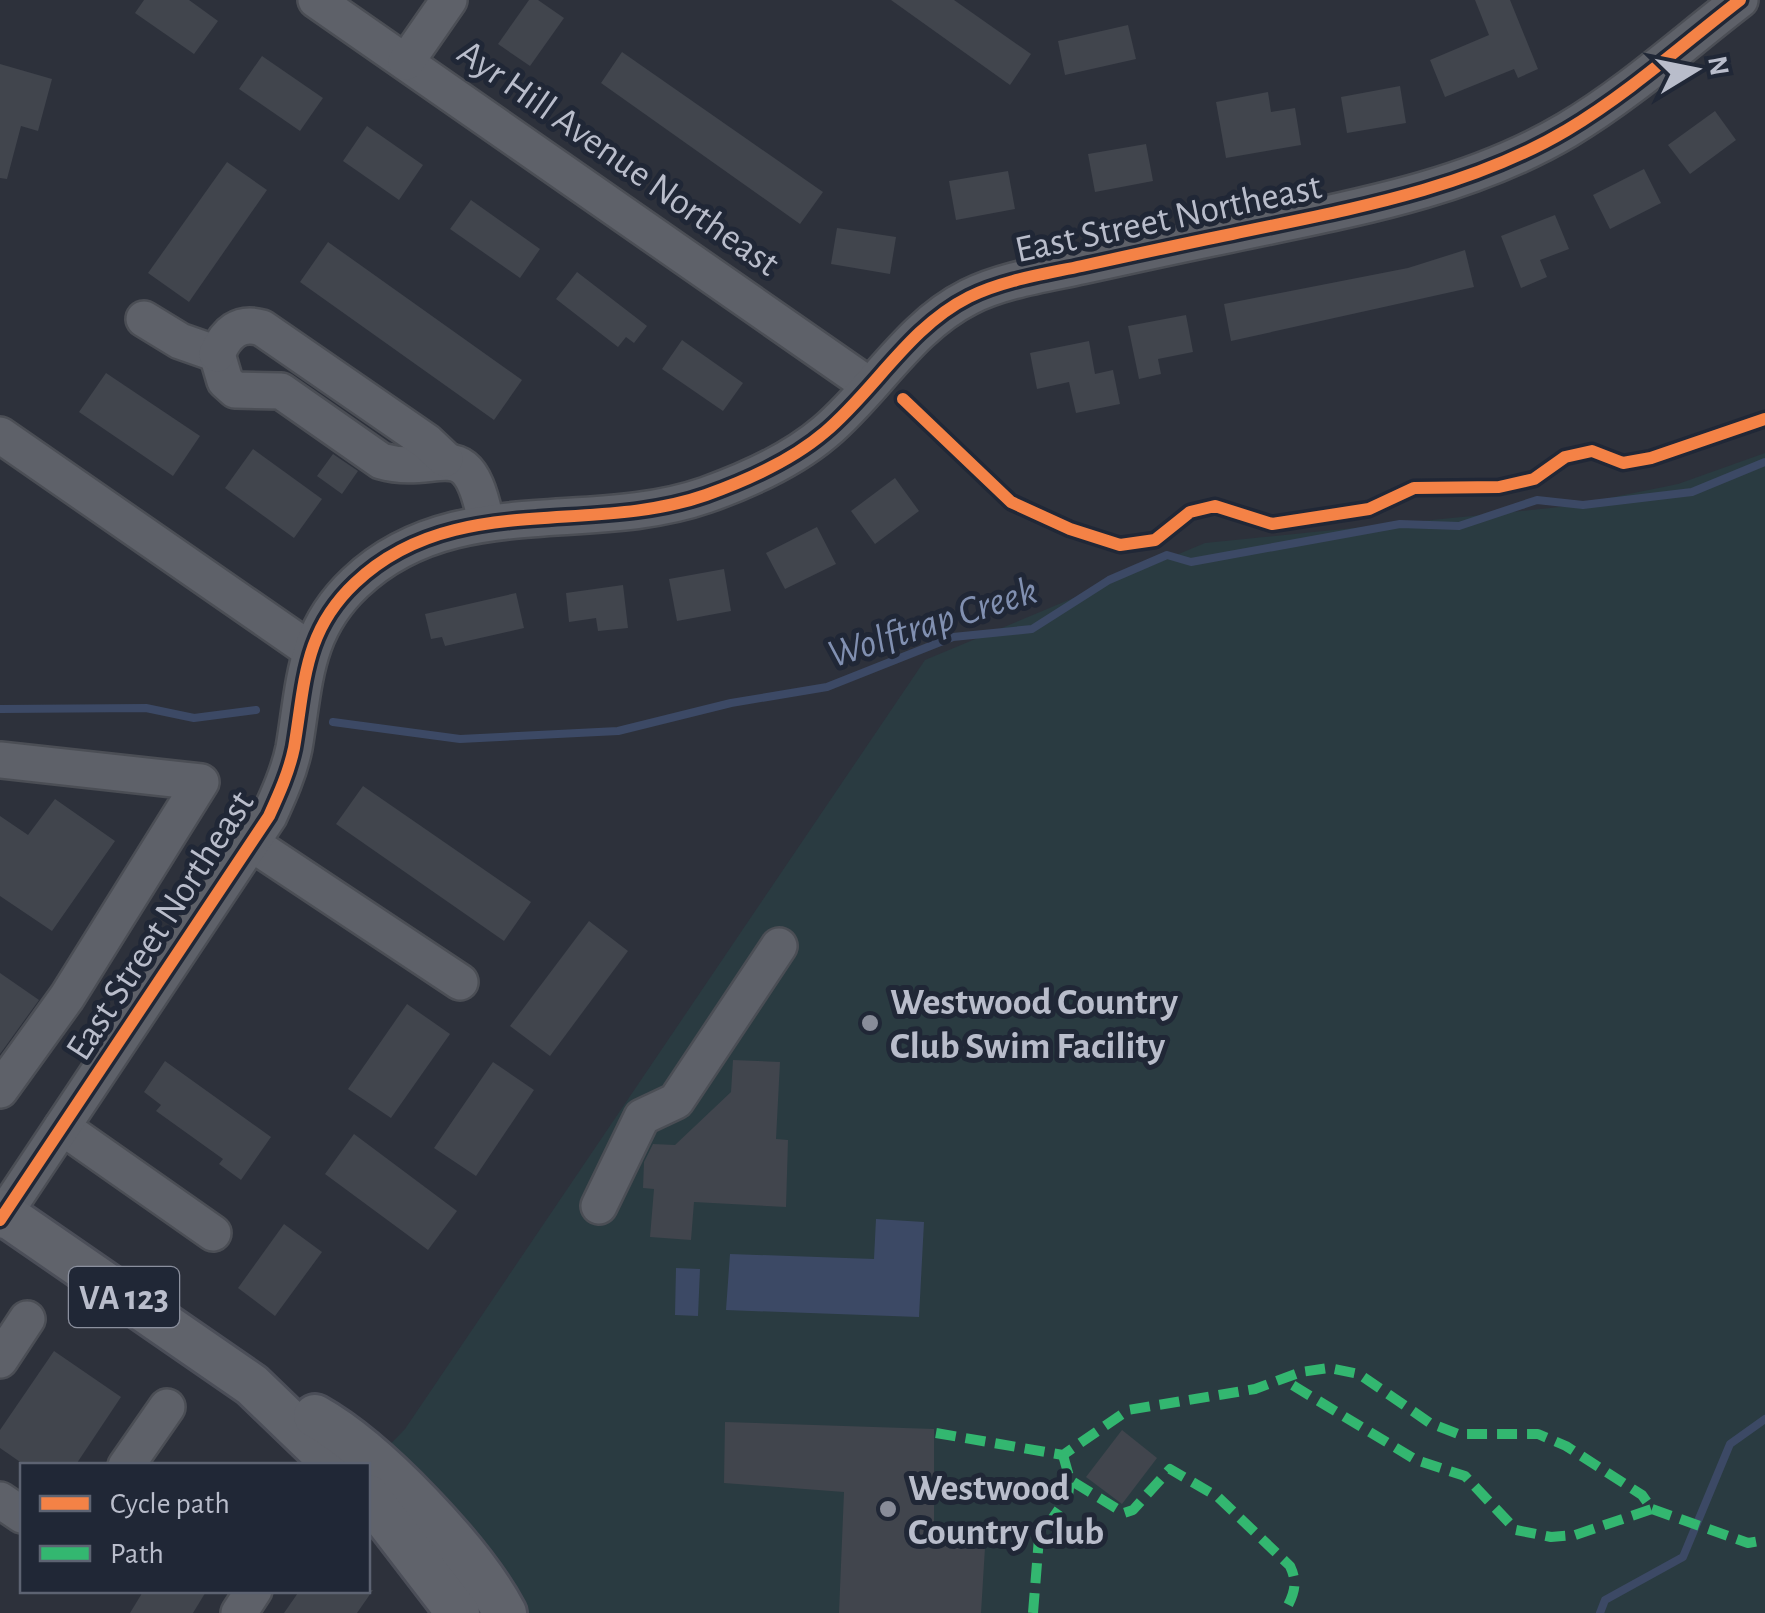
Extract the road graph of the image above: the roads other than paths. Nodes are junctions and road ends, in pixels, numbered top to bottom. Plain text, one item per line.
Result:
1 (316, 0) edge
2 (449, 0) edge
3 (1740, 0) edge
4 (406, 62) junction
5 (144, 319) dead end
6 (217, 354) junction
7 (310, 361) junction
8 (870, 386) junction
9 (289, 396) junction
10 (0, 435) edge
11 (445, 459) junction
12 (486, 522) junction
13 (310, 650) junction
14 (0, 760) edge
15 (251, 844) junction
16 (779, 946) dead end
17 (460, 982) dead end
18 (0, 1090) edge
19 (62, 1127) junction
20 (599, 1206) dead end
21 (1, 1215) edge
22 (213, 1233) dead end
23 (28, 1319) dead end
24 (0, 1360) edge
25 (252, 1386) junction
26 (167, 1407) dead end
27 (128, 1463) edge
28 (333, 1463) edge
29 (370, 1498) edge
30 (485, 1610) edge

1 - 4 street, Ayr Hill Avenue Northeast
2 - 4 street
3 - 8 street, East Street Northeast
4 - 8 street, Ayr Hill Avenue Northeast
5 - 6 street
6 - 7 street
6 - 9 street
7 - 9 street
7 - 11 street
8 - 12 street, East Street Northeast
9 - 11 street
10 - 13 street
11 - 12 street
12 - 13 street, East Street Northeast
13 - 15 street, East Street Northeast
14 - 18 street
15 - 17 street
15 - 19 street, East Street Northeast
16 - 20 street
19 - 21 street, East Street Northeast
19 - 22 street
21 - 25 main road, VA 123
23 - 24 street
25 - 28 main road, VA 123
25 - 30 main road, VA 123
26 - 27 street
29 - 30 main road, VA 123

